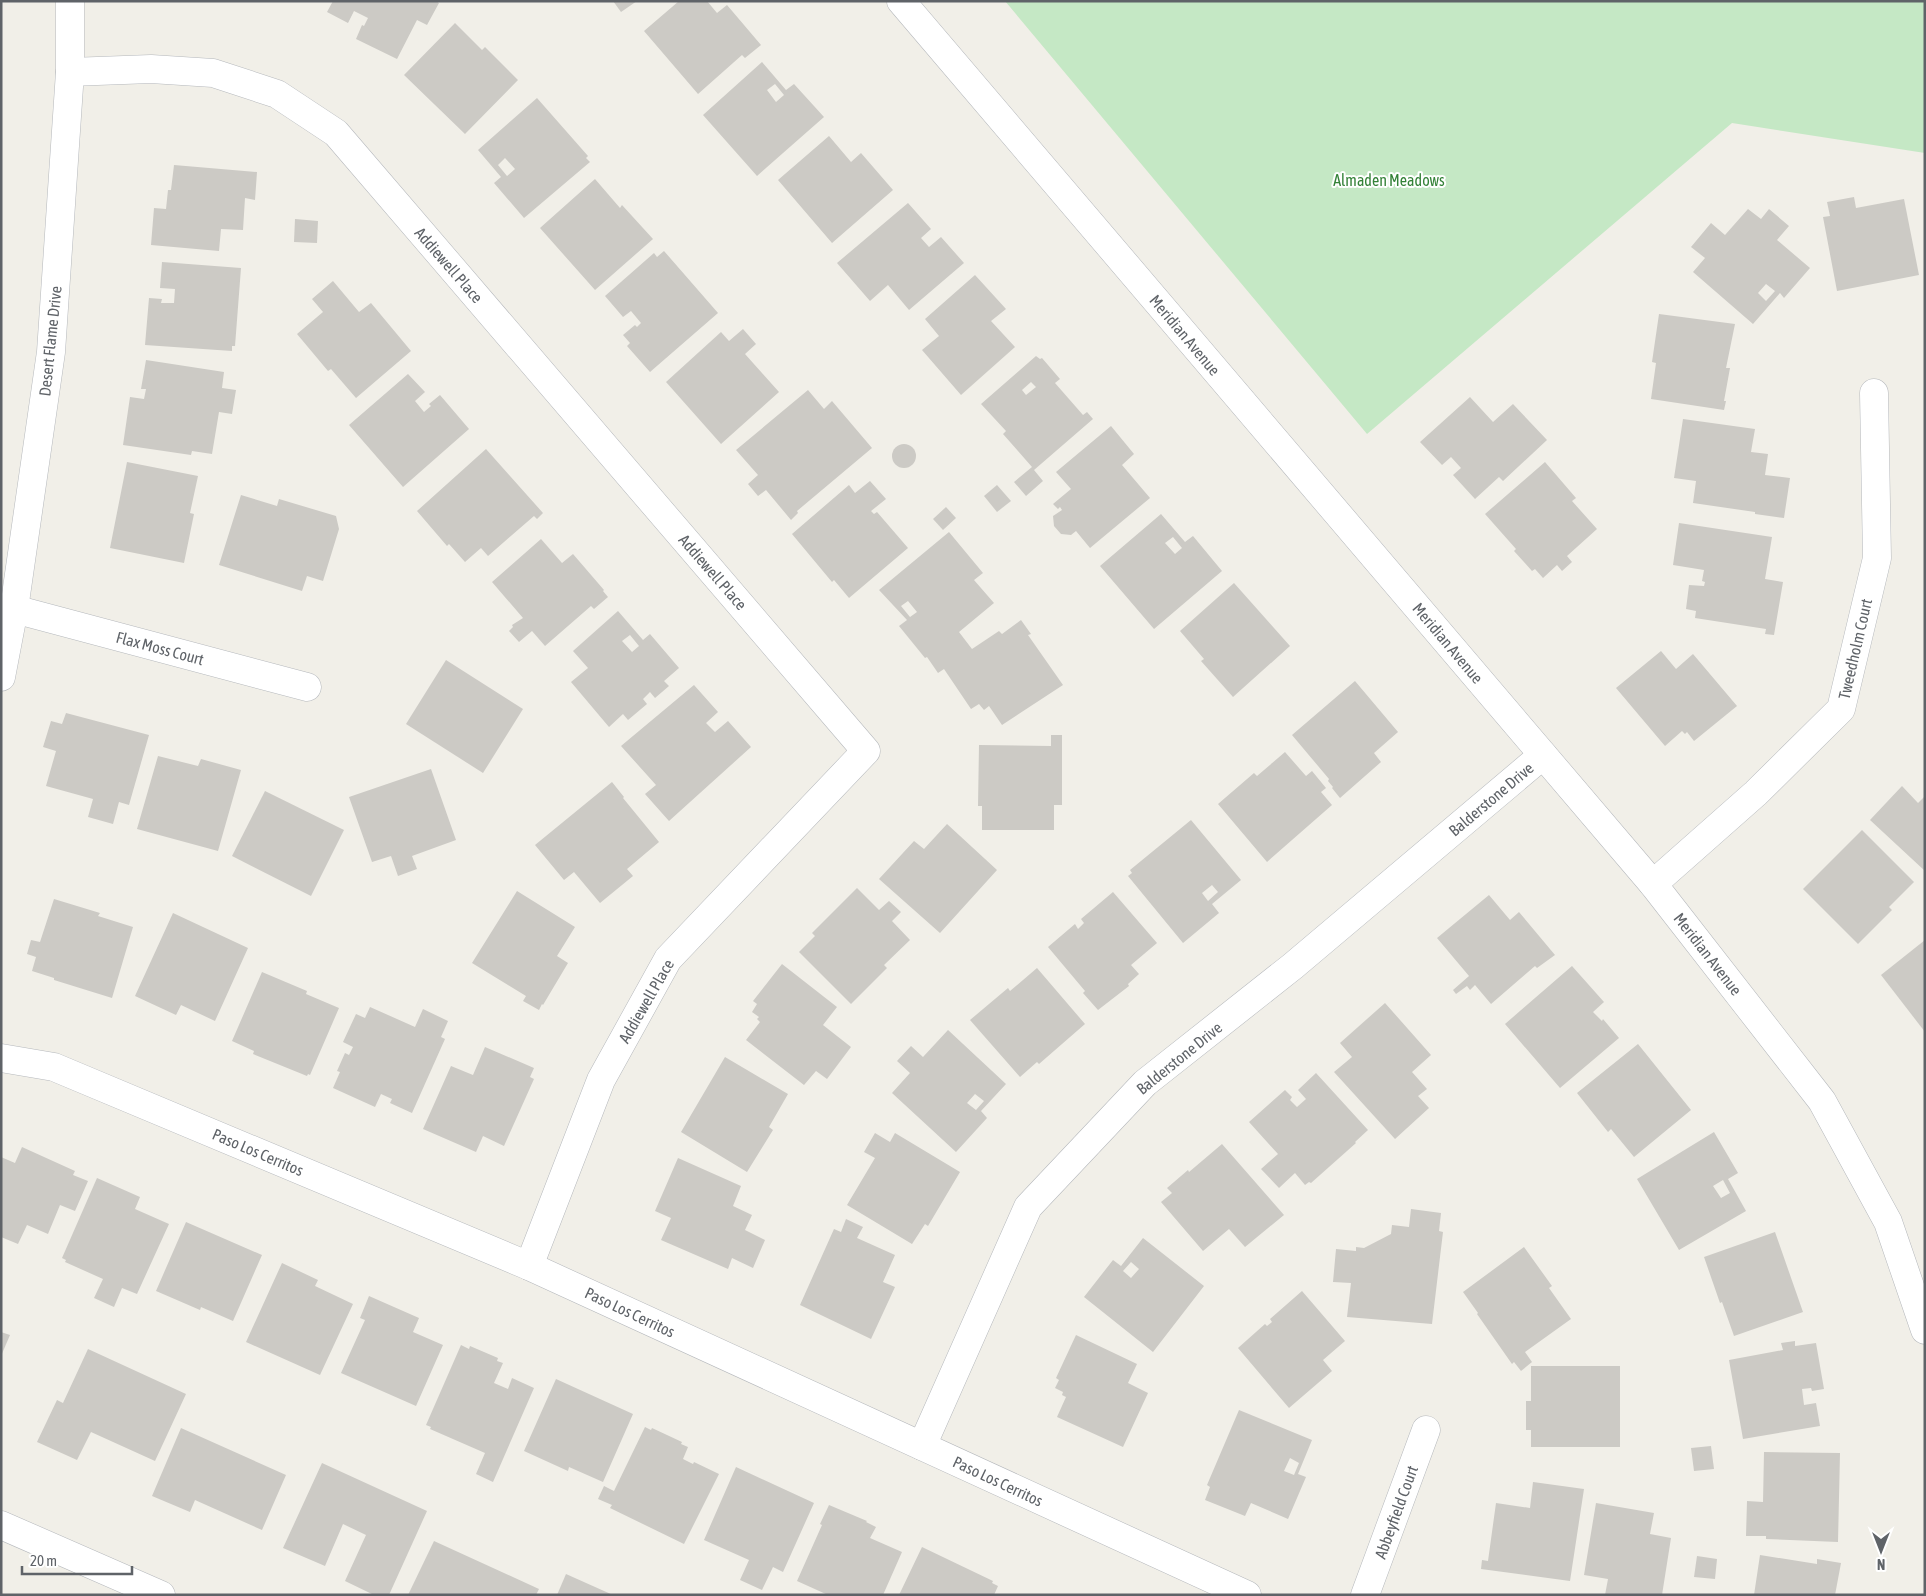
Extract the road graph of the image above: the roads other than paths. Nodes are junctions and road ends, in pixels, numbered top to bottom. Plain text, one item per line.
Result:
1 (70, 1) edge
2 (901, 1) edge
3 (70, 72) junction
4 (1874, 393) dead end
5 (14, 609) junction
6 (1, 677) edge
7 (307, 687) dead end
8 (1543, 755) junction
9 (1653, 884) junction
10 (1, 1058) edge
11 (529, 1266) junction
12 (1925, 1330) edge
13 (1426, 1430) dead end
14 (922, 1446) junction
15 (1, 1524) edge
16 (160, 1595) edge
17 (1247, 1595) edge
18 (1366, 1595) edge

1 - 3 street, Desert Flame Drive
2 - 8 street, Meridian Avenue
3 - 5 street, Desert Flame Drive
3 - 11 street, Addiewell Place
4 - 9 street, Tweedholm Court
5 - 6 street, Desert Flame Drive
5 - 7 street, Flax Moss Court
8 - 9 street, Meridian Avenue
8 - 14 street, Balderstone Drive
9 - 12 street, Meridian Avenue
10 - 11 street, Paso Los Cerritos
11 - 14 street, Paso Los Cerritos
13 - 18 street, Abbeyfield Court
14 - 17 street, Paso Los Cerritos
15 - 16 street

